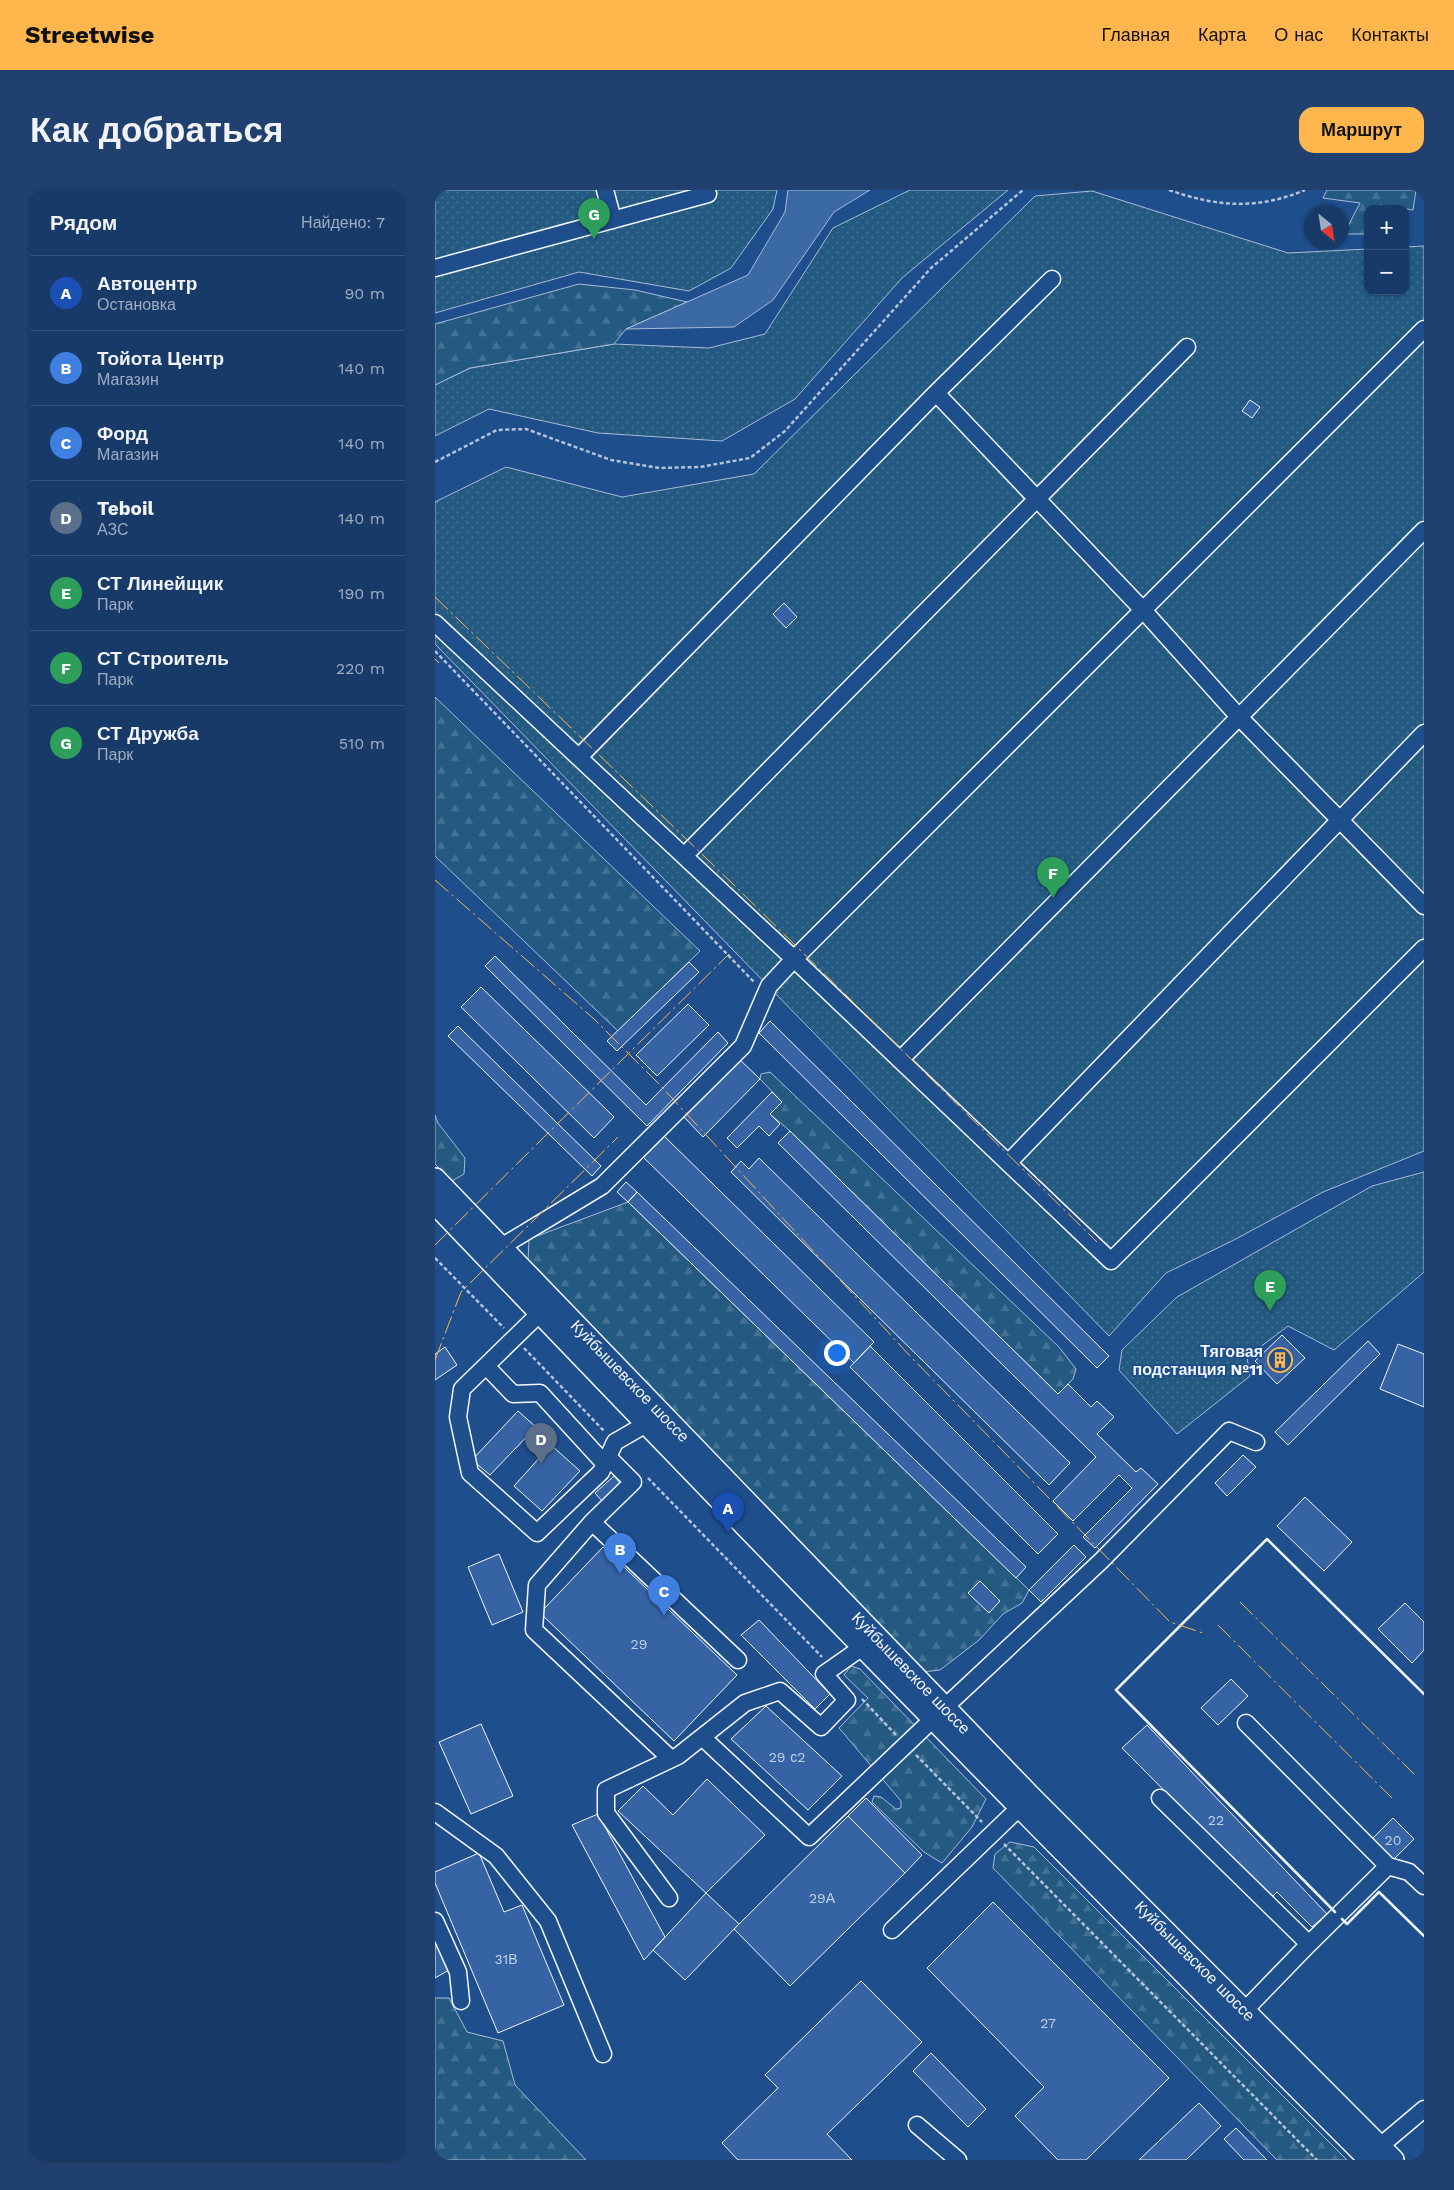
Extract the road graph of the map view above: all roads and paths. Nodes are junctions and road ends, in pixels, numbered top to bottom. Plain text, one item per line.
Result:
1 (605, 190) edge
2 (1023, 190) edge
3 (1169, 190) edge
4 (1305, 190) edge
5 (708, 194) dead end
6 (613, 220) junction
7 (435, 268) edge
8 (1052, 279) dead end
9 (1424, 330) edge
10 (1187, 347) dead end
11 (936, 393) junction
12 (435, 462) edge
13 (1039, 499) junction
14 (1424, 530) edge
15 (1143, 610) junction
16 (435, 623) edge
17 (435, 651) edge
18 (1239, 717) junction
19 (1424, 733) edge
20 (579, 757) junction
21 (1340, 820) junction
22 (684, 856) junction
23 (1424, 906) edge
24 (1424, 948) edge
25 (795, 959) junction
26 (766, 994) junction
27 (900, 1060) junction
28 (1008, 1163) junction
29 (435, 1179) edge
30 (435, 1203) edge
31 (501, 1247) junction
32 (435, 1258) edge
33 (540, 1313) junction
34 (514, 1338) junction
35 (486, 1366) junction
36 (648, 1423) junction
37 (615, 1442) junction
38 (1256, 1442) dead end
39 (606, 1460) junction
40 (644, 1474) dead end
41 (592, 1522) junction
42 (863, 1646) junction
43 (738, 1660) dead end
44 (831, 1667) junction
45 (859, 1696) dead end
46 (939, 1713) junction
47 (1247, 1723) dead end
48 (702, 1737) junction
49 (905, 1745) junction
50 (671, 1759) junction
51 (1160, 1798) dead end
52 (1020, 1807) junction
53 (435, 1812) edge
54 (993, 1833) junction
55 (1388, 1866) junction
56 (1424, 1886) edge
57 (669, 1898) dead end
58 (435, 1920) edge
59 (892, 1930) dead end
60 (1309, 1944) junction
61 (461, 2001) dead end
62 (1244, 2011) junction
63 (603, 2054) dead end
64 (1424, 2109) edge
65 (917, 2125) dead end
66 (1381, 2156) edge
67 (958, 2160) edge
68 (1317, 2160) edge

1 - 6 street
2 - 12 path
3 - 4 path
5 - 6 street
6 - 7 street
8 - 11 street
9 - 15 street
10 - 13 street
11 - 13 street
11 - 20 street
13 - 15 street
13 - 22 street
14 - 18 street
15 - 18 street
15 - 25 street
16 - 20 street
17 - 26 path
18 - 21 street
18 - 27 street
19 - 21 street
20 - 22 street
21 - 23 street
21 - 28 street
22 - 25 street
24 - 28 street
25 - 26 street
25 - 27 street
26 - 31 street
27 - 28 street
29 - 31 main road, Куйбышевское шоссе
30 - 33 main road, Куйбышевское шоссе
31 - 46 main road, Куйбышевское шоссе
32 - 34 path
33 - 34 street
33 - 36 main road, Куйбышевское шоссе
34 - 35 street
34 - 37 path
35 - 39 street
35 - 39 street
36 - 37 street
36 - 42 main road, Куйбышевское шоссе
37 - 39 street
38 - 46 street
39 - 41 street
40 - 44 path
41 - 43 street
41 - 50 street
42 - 44 street
42 - 46 main road, Куйбышевское шоссе
44 - 48 street
45 - 49 path
46 - 49 street
46 - 52 main road, Куйбышевское шоссе
46 - 62 main road, Куйбышевское шоссе
47 - 55 street
48 - 49 street
48 - 50 street
49 - 54 path
50 - 57 street
51 - 60 street
52 - 54 street
52 - 66 main road, Куйбышевское шоссе
53 - 63 street
54 - 59 street
54 - 68 path
55 - 56 street
55 - 60 street
58 - 61 street
60 - 62 street
62 - 66 main road, Куйбышевское шоссе
64 - 66 street
65 - 67 street

